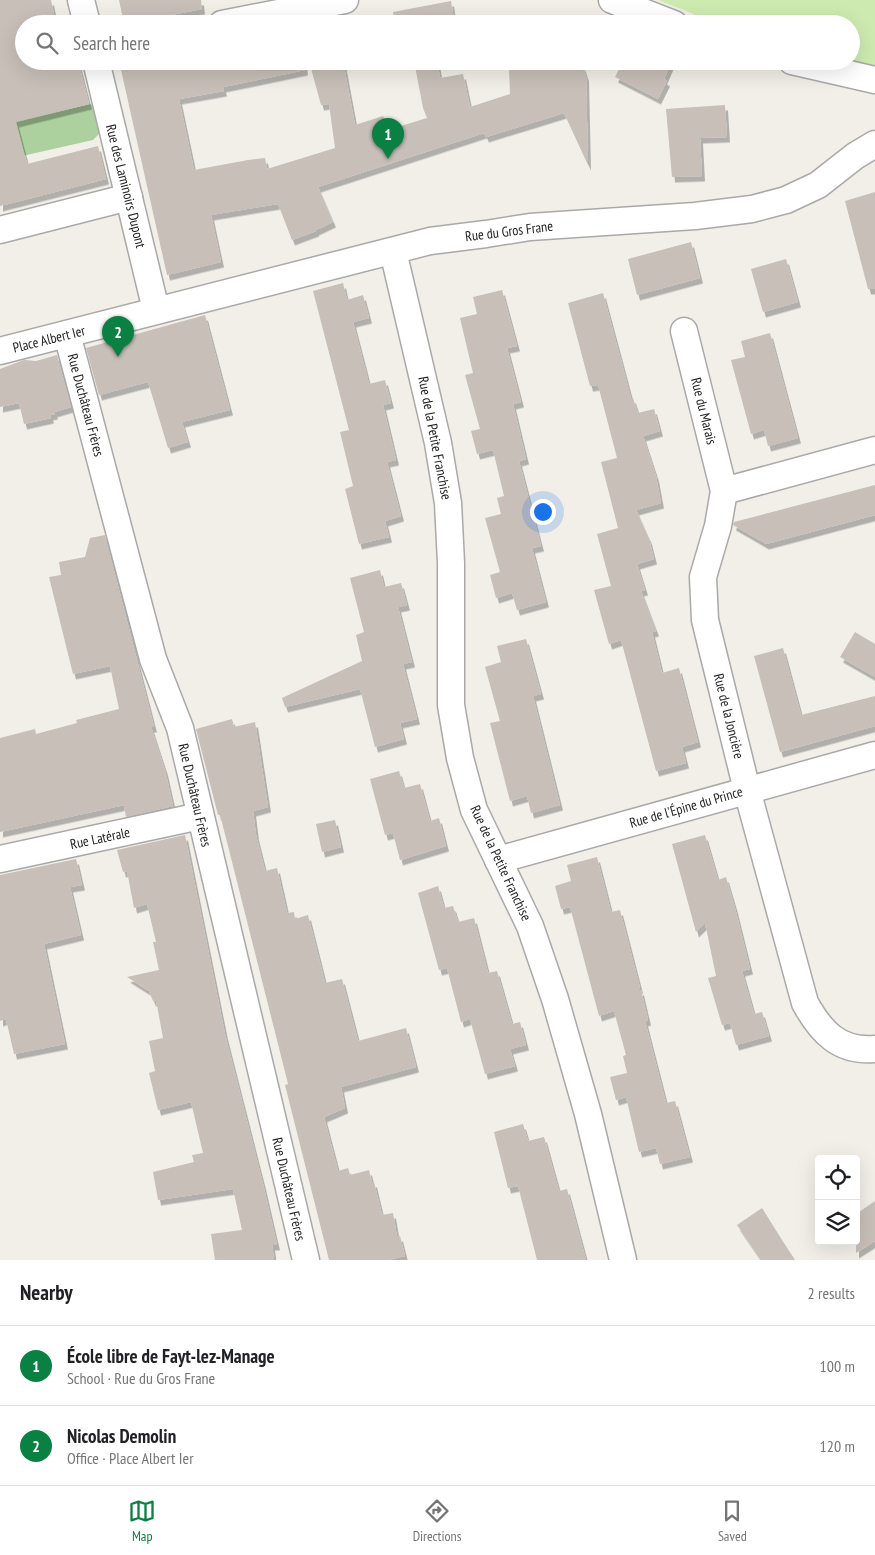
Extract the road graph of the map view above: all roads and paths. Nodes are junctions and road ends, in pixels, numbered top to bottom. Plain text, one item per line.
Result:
1 (81, 0) edge
2 (345, 0) edge
3 (612, 0) edge
4 (85, 15) edge
5 (268, 15) edge
6 (651, 15) edge
7 (98, 70) edge
8 (831, 70) edge
9 (866, 78) edge
10 (875, 97) edge
11 (875, 126) edge
12 (865, 150) edge
13 (129, 197) junction
14 (0, 230) edge
15 (393, 251) junction
16 (156, 310) junction
17 (684, 331) dead end
18 (67, 334) junction
19 (0, 351) edge
20 (875, 450) edge
21 (724, 491) junction
22 (875, 755) edge
23 (747, 790) junction
24 (200, 816) junction
25 (0, 859) edge
26 (498, 860) junction
27 (875, 1049) edge
28 (306, 1260) edge
29 (623, 1260) edge

1 - 4 street
2 - 5 street
3 - 6 street
7 - 13 street, Rue des Laminoirs Dupont
8 - 9 street
9 - 10 street
11 - 12 street, Rue du Gros Frane
12 - 15 street, Rue du Gros Frane
13 - 14 street
13 - 16 street, Rue des Laminoirs Dupont
15 - 16 street, Rue du Gros Frane
15 - 26 street, Rue de la Petite Franchise
16 - 18 street, Place Albert Ier
17 - 21 street, Rue du Marais
18 - 19 street, Place Albert Ier
18 - 24 street, Rue Duchâteau Frères
20 - 21 street
21 - 23 street, Rue de la Joncière
22 - 23 street, Rue de l'Épine du Prince
23 - 26 street, Rue de l'Épine du Prince
23 - 27 street, Rue de la Joncière
24 - 25 street, Rue Latérale
24 - 28 street, Rue Duchâteau Frères
26 - 29 street, Rue de la Petite Franchise

